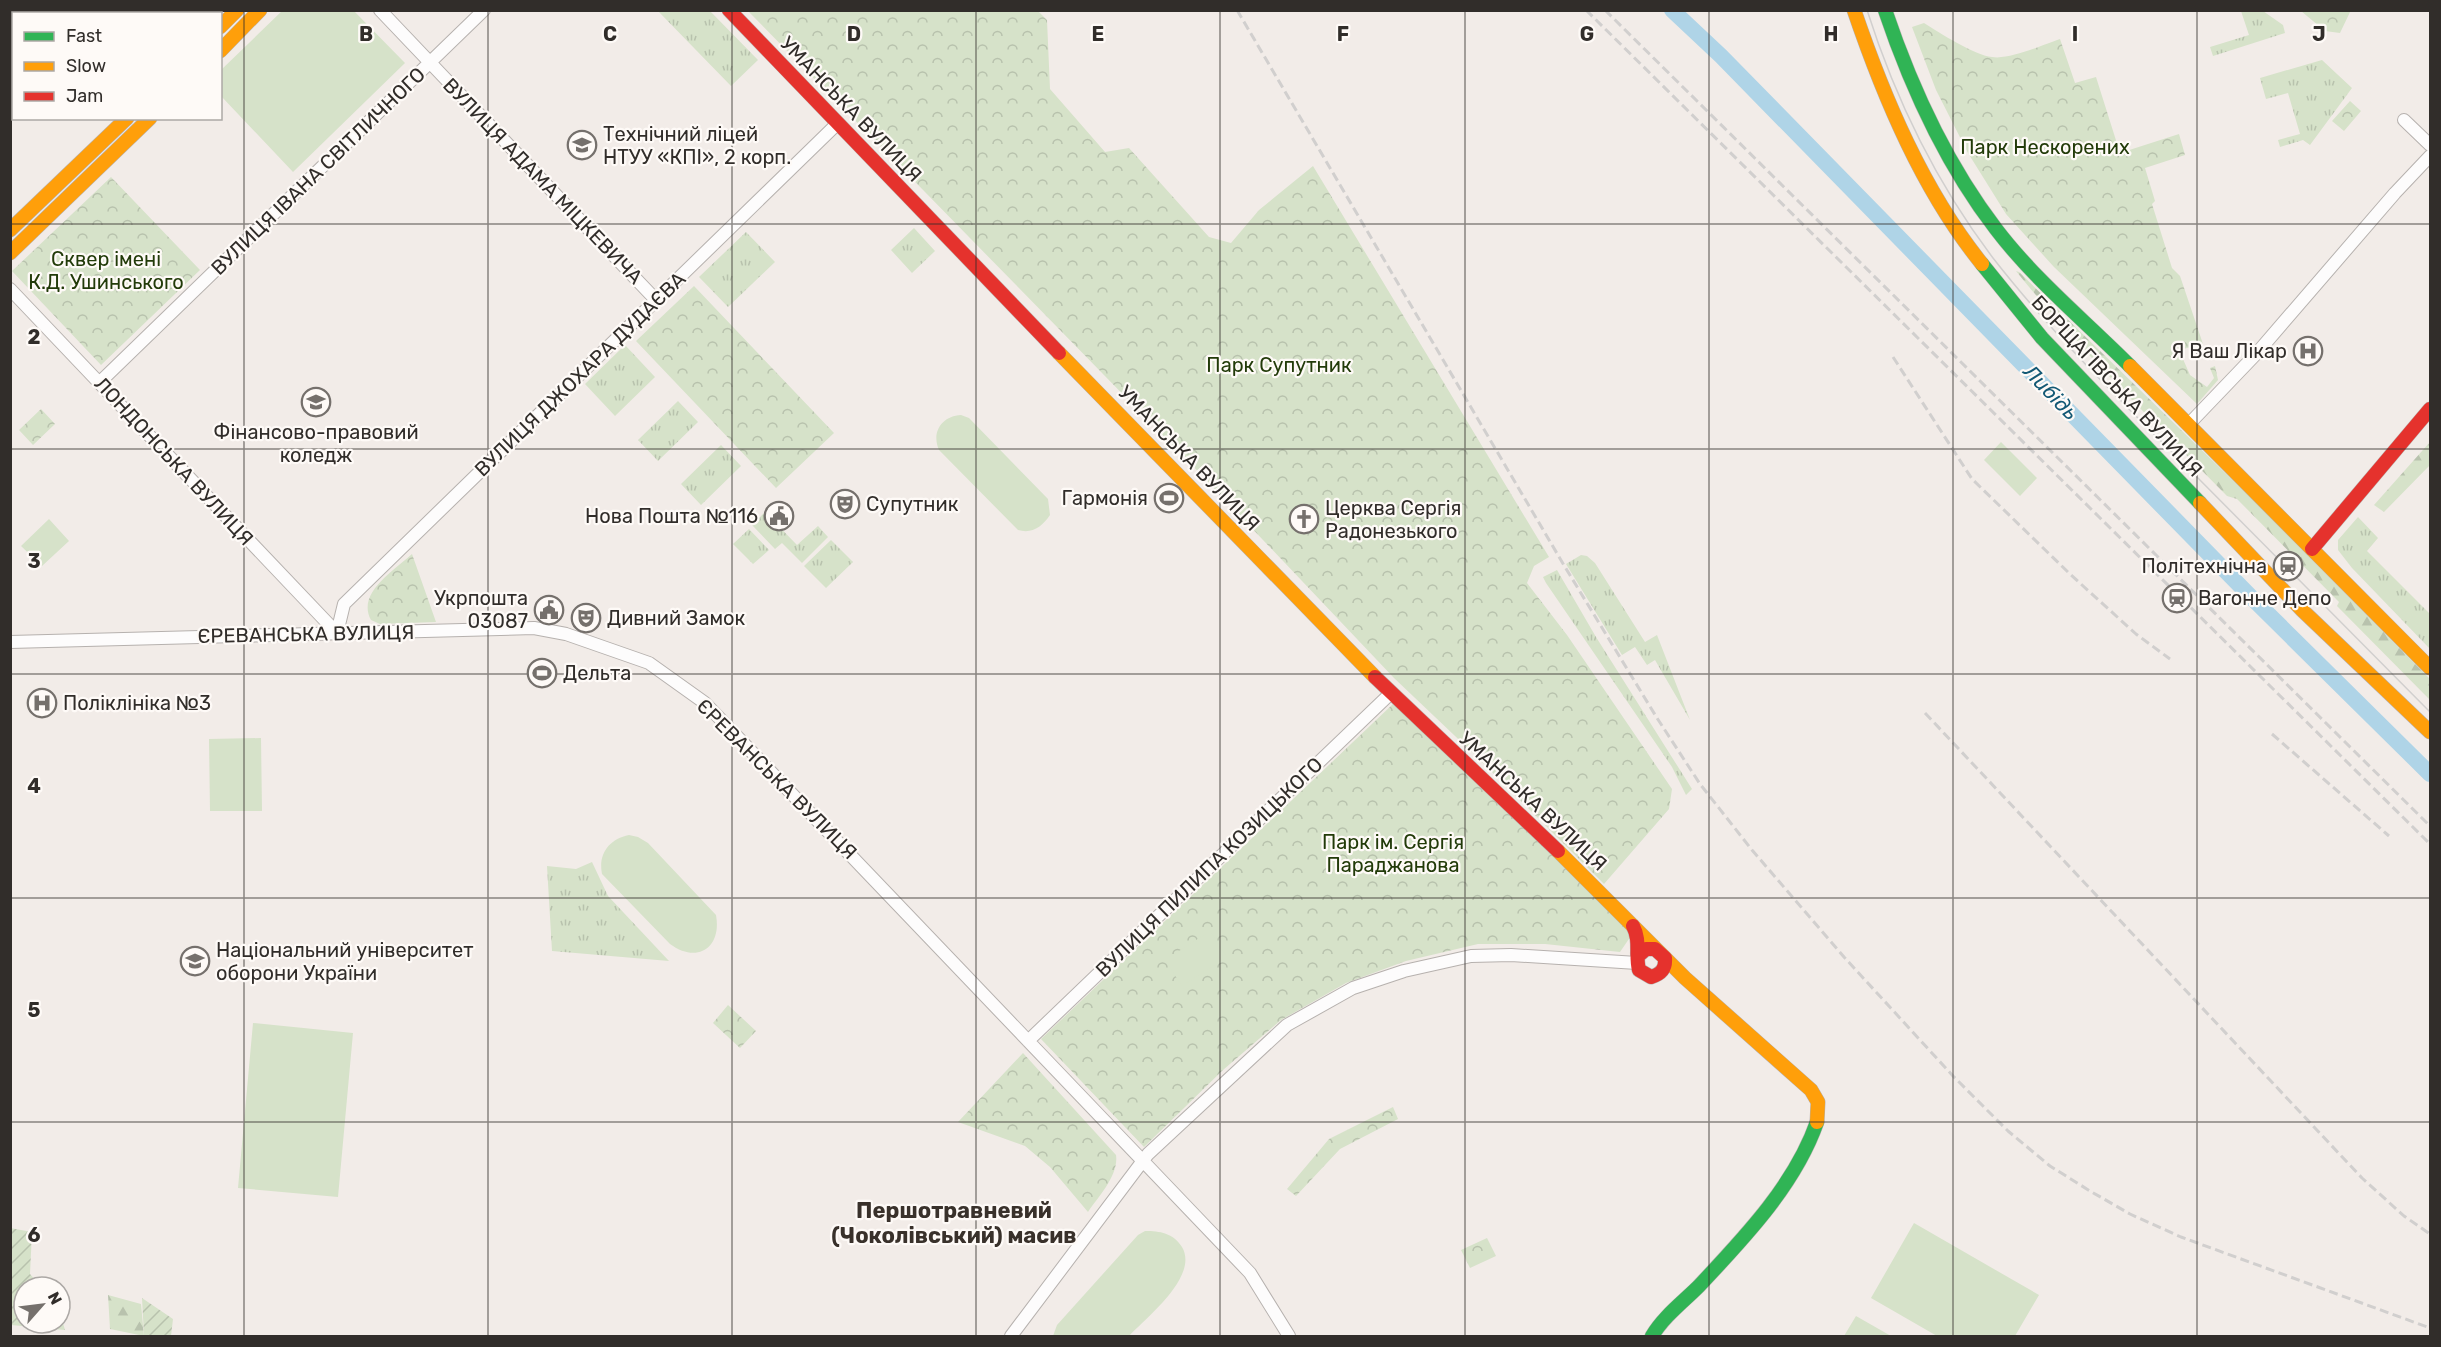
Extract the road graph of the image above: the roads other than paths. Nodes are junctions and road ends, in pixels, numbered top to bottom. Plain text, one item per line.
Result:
1 (237, 10) edge
2 (260, 10) edge
3 (380, 10) edge
4 (484, 10) edge
5 (729, 10) edge
6 (1854, 10) edge
7 (1885, 10) edge
8 (222, 25) edge
9 (222, 49) edge
10 (430, 63) junction
11 (125, 120) edge
12 (148, 120) edge
13 (2404, 120) dead end
14 (838, 123) junction
15 (2430, 146) edge
16 (2430, 156) edge
17 (10, 230) edge
18 (10, 252) edge
19 (10, 289) edge
20 (656, 300) junction
21 (100, 382) junction
22 (2430, 409) edge
23 (2189, 424) junction
24 (2312, 549) junction
25 (337, 633) junction
26 (10, 642) edge
27 (2430, 668) edge
28 (1391, 693) junction
29 (2430, 732) edge
30 (1631, 923) junction
31 (1663, 954) junction
32 (1637, 959) junction
33 (1660, 974) junction
34 (1685, 978) junction
35 (1028, 1041) junction
36 (1142, 1162) junction
37 (1011, 1336) edge
38 (1289, 1336) edge
39 (1652, 1336) edge

1 - 8 main road
2 - 9 main road
3 - 10 street, ВУЛИЦЯ АДАМА МІЦКЕВИЧА
4 - 10 street, ВУЛИЦЯ ІВАНА СВІТЛИЧНОГО
5 - 14 main road, УМАНСЬКА ВУЛИЦЯ
6 - 29 main road, БОРЩАГІВСЬКА ВУЛИЦЯ
7 - 23 main road, БОРЩАГІВСЬКА ВУЛИЦЯ
10 - 20 street, ВУЛИЦЯ АДАМА МІЦКЕВИЧА
10 - 21 street, ВУЛИЦЯ ІВАНА СВІТЛИЧНОГО
11 - 17 main road
12 - 18 main road
13 - 15 street
14 - 20 street, ВУЛИЦЯ ДЖОХАРА ДУДАЄВА
14 - 28 main road, УМАНСЬКА ВУЛИЦЯ
16 - 23 street
19 - 21 street, ЛОНДОНСЬКА ВУЛИЦЯ
20 - 25 street, ВУЛИЦЯ ДЖОХАРА ДУДАЄВА
21 - 25 street, ЛОНДОНСЬКА ВУЛИЦЯ
22 - 24 main road
23 - 24 main road, БОРЩАГІВСЬКА ВУЛИЦЯ
24 - 27 main road, БОРЩАГІВСЬКА ВУЛИЦЯ
25 - 26 street, ЄРЕВАНСЬКА ВУЛИЦЯ
25 - 35 street, ЄРЕВАНСЬКА ВУЛИЦЯ
28 - 30 main road, УМАНСЬКА ВУЛИЦЯ
28 - 35 street, ВУЛИЦЯ ПИЛИПА КОЗИЦЬКОГО
30 - 31 main road, УМАНСЬКА ВУЛИЦЯ
30 - 32 main road
31 - 32 main road
31 - 33 main road
31 - 34 main road, УМАНСЬКА ВУЛИЦЯ
32 - 33 main road
32 - 36 street
33 - 34 main road
34 - 39 main road, УМАНСЬКА ВУЛИЦЯ
35 - 36 street, ЄРЕВАНСЬКА ВУЛИЦЯ
36 - 37 street
36 - 38 street, ЄРЕВАНСЬКА ВУЛИЦЯ

